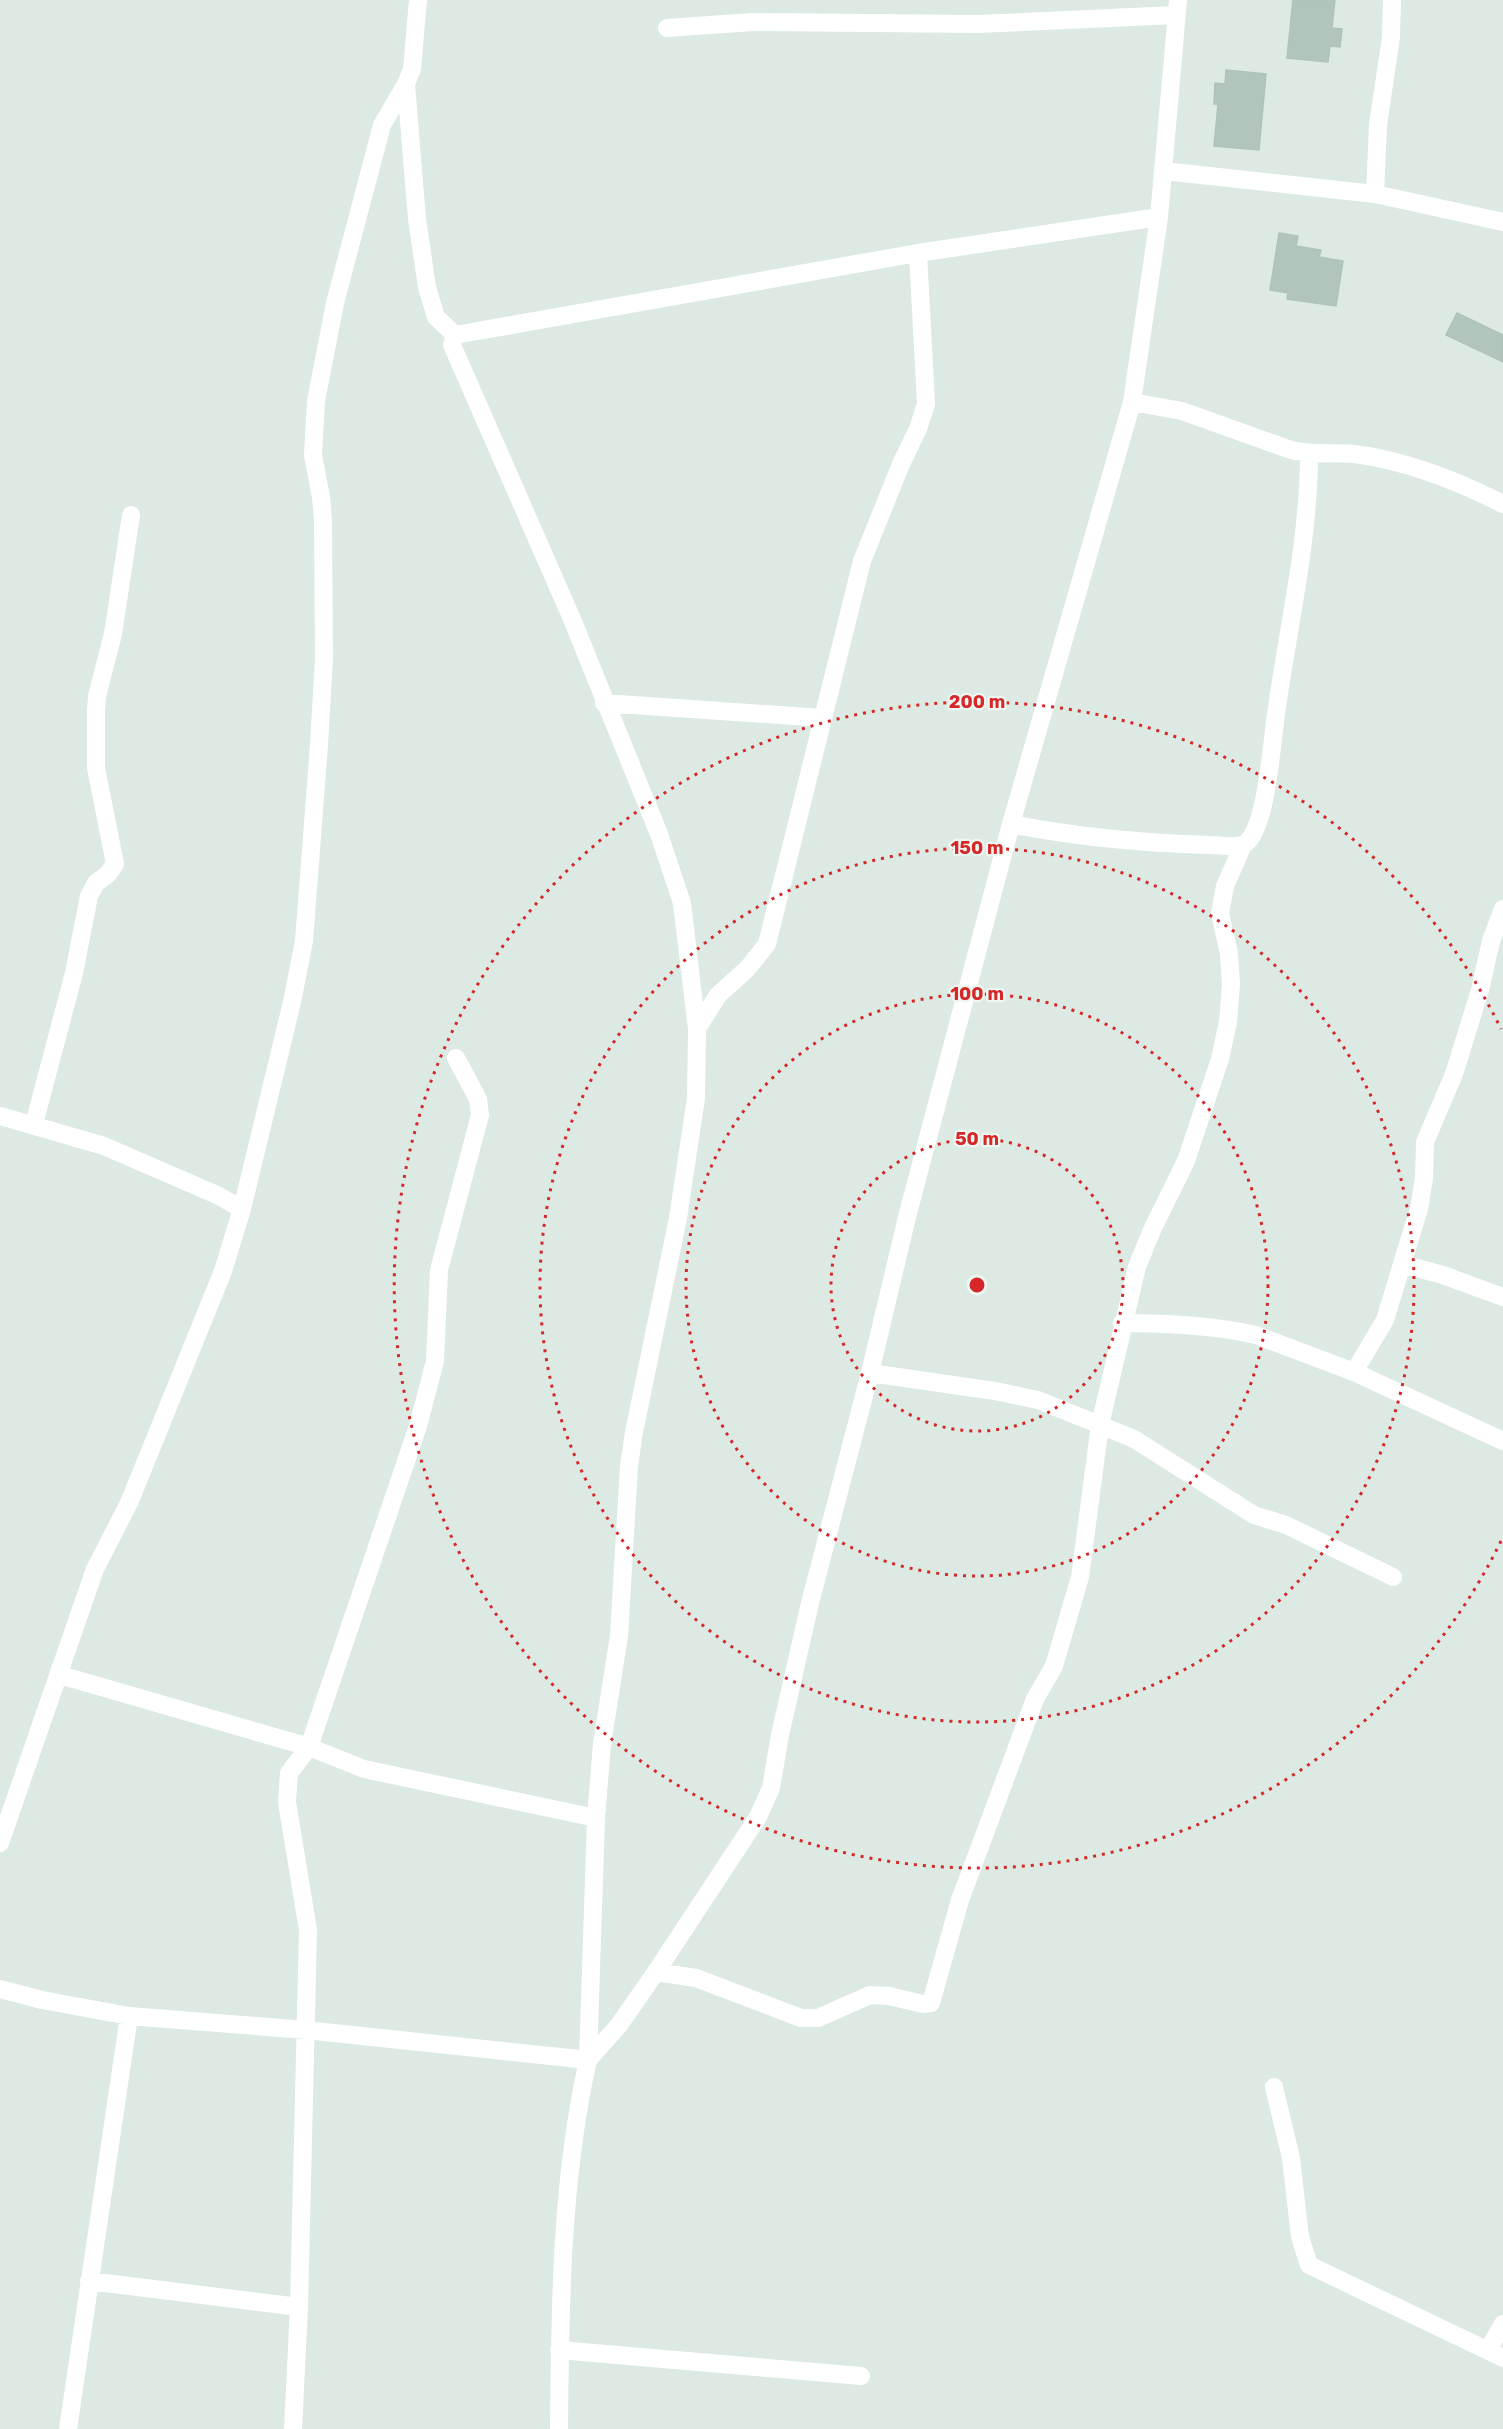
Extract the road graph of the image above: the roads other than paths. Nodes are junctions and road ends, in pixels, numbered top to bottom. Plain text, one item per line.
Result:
1 (418, 0) edge
2 (1392, 0) edge
3 (1177, 8) edge
4 (667, 28) dead end
5 (406, 84) junction
6 (1164, 171) junction
7 (1375, 194) junction
8 (1159, 217) junction
9 (1501, 224) edge
10 (918, 253) junction
11 (455, 334) junction
12 (1132, 402) junction
13 (1309, 454) junction
14 (1503, 504) edge
15 (131, 515) dead end
16 (604, 703) junction
17 (823, 718) junction
18 (1011, 824) junction
19 (1243, 845) junction
20 (1503, 909) edge
21 (697, 1029) junction
22 (456, 1058) dead end
23 (0, 1116) edge
24 (34, 1124) junction
25 (242, 1209) junction
26 (1402, 1263) junction
27 (1503, 1297) edge
28 (1122, 1323) junction
29 (1354, 1372) junction
30 (870, 1373) junction
31 (1100, 1425) junction
32 (1503, 1441) edge
33 (1393, 1577) dead end
34 (60, 1675) junction
35 (309, 1747) junction
36 (596, 1818) junction
37 (0, 1843) edge
38 (656, 1972) junction
39 (0, 1989) edge
40 (129, 2016) junction
41 (306, 2030) junction
42 (588, 2060) junction
43 (1274, 2087) dead end
44 (89, 2282) junction
45 (299, 2307) junction
46 (1503, 2324) edge
47 (559, 2350) junction
48 (1495, 2354) edge
49 (861, 2376) dead end
50 (68, 2429) edge
51 (293, 2429) edge
52 (559, 2429) edge

1 - 5 street
2 - 7 street
3 - 4 street
3 - 6 street
5 - 11 street
5 - 25 street
6 - 7 street
6 - 8 street
7 - 9 street
8 - 10 street
8 - 12 street
10 - 11 street
10 - 17 street
11 - 16 street
12 - 13 street
12 - 18 street
13 - 14 street
13 - 19 street
15 - 24 street
16 - 17 street
16 - 21 street
17 - 21 street
18 - 19 street
18 - 30 street
19 - 28 street
20 - 26 street
21 - 36 street
22 - 35 street
23 - 24 street
24 - 25 street
25 - 34 street
26 - 27 street
26 - 29 street
28 - 29 street
28 - 31 street
29 - 32 street
30 - 31 street
30 - 38 street
31 - 33 street
31 - 38 street
34 - 35 street
34 - 37 street
35 - 36 street
35 - 41 street
36 - 42 street
38 - 42 street
39 - 40 street
40 - 41 street
40 - 44 street
41 - 42 street
41 - 45 street
42 - 47 street
43 - 48 street
44 - 45 street
44 - 50 street
45 - 51 street
46 - 48 street
47 - 49 street
47 - 52 street

